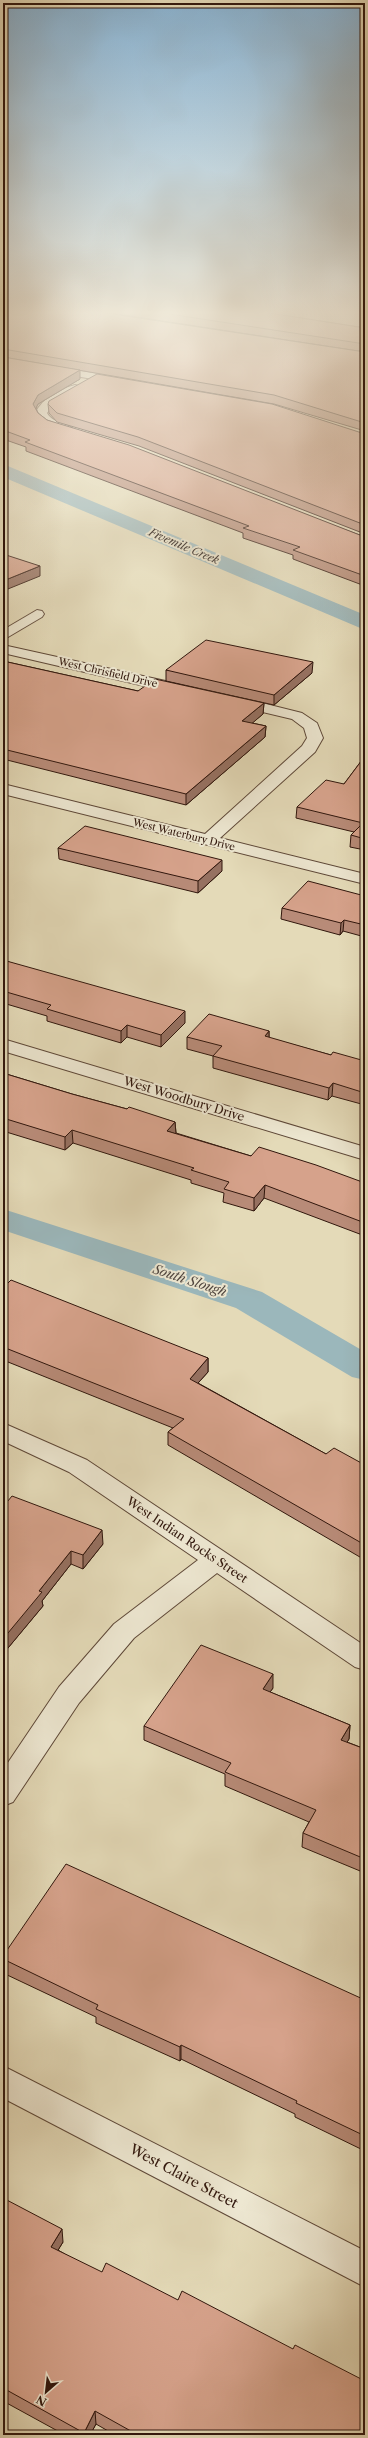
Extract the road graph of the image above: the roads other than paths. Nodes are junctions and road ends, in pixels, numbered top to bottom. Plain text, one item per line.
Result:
1 (50, 424) edge
2 (81, 434) edge
3 (37, 614) dead end
4 (3, 636) edge
5 (3, 649) edge
6 (191, 692) edge
7 (221, 698) edge
8 (3, 789) edge
9 (208, 840) junction
10 (365, 879) edge
11 (3, 1045) edge
12 (365, 1154) edge
13 (3, 1431) edge
14 (216, 1560) junction
15 (365, 1660) edge
16 (3, 1794) edge
17 (3, 2081) edge
18 (365, 2270) edge

1 - 2 street
3 - 4 street
5 - 6 street, West Chrisfield Drive
7 - 9 street
8 - 9 street, West Waterbury Drive
9 - 10 street, West Waterbury Drive
11 - 12 street, West Woodbury Drive
13 - 14 street, West Indian Rocks Street
14 - 15 street, West Indian Rocks Street
14 - 16 street
17 - 18 street, West Claire Street

